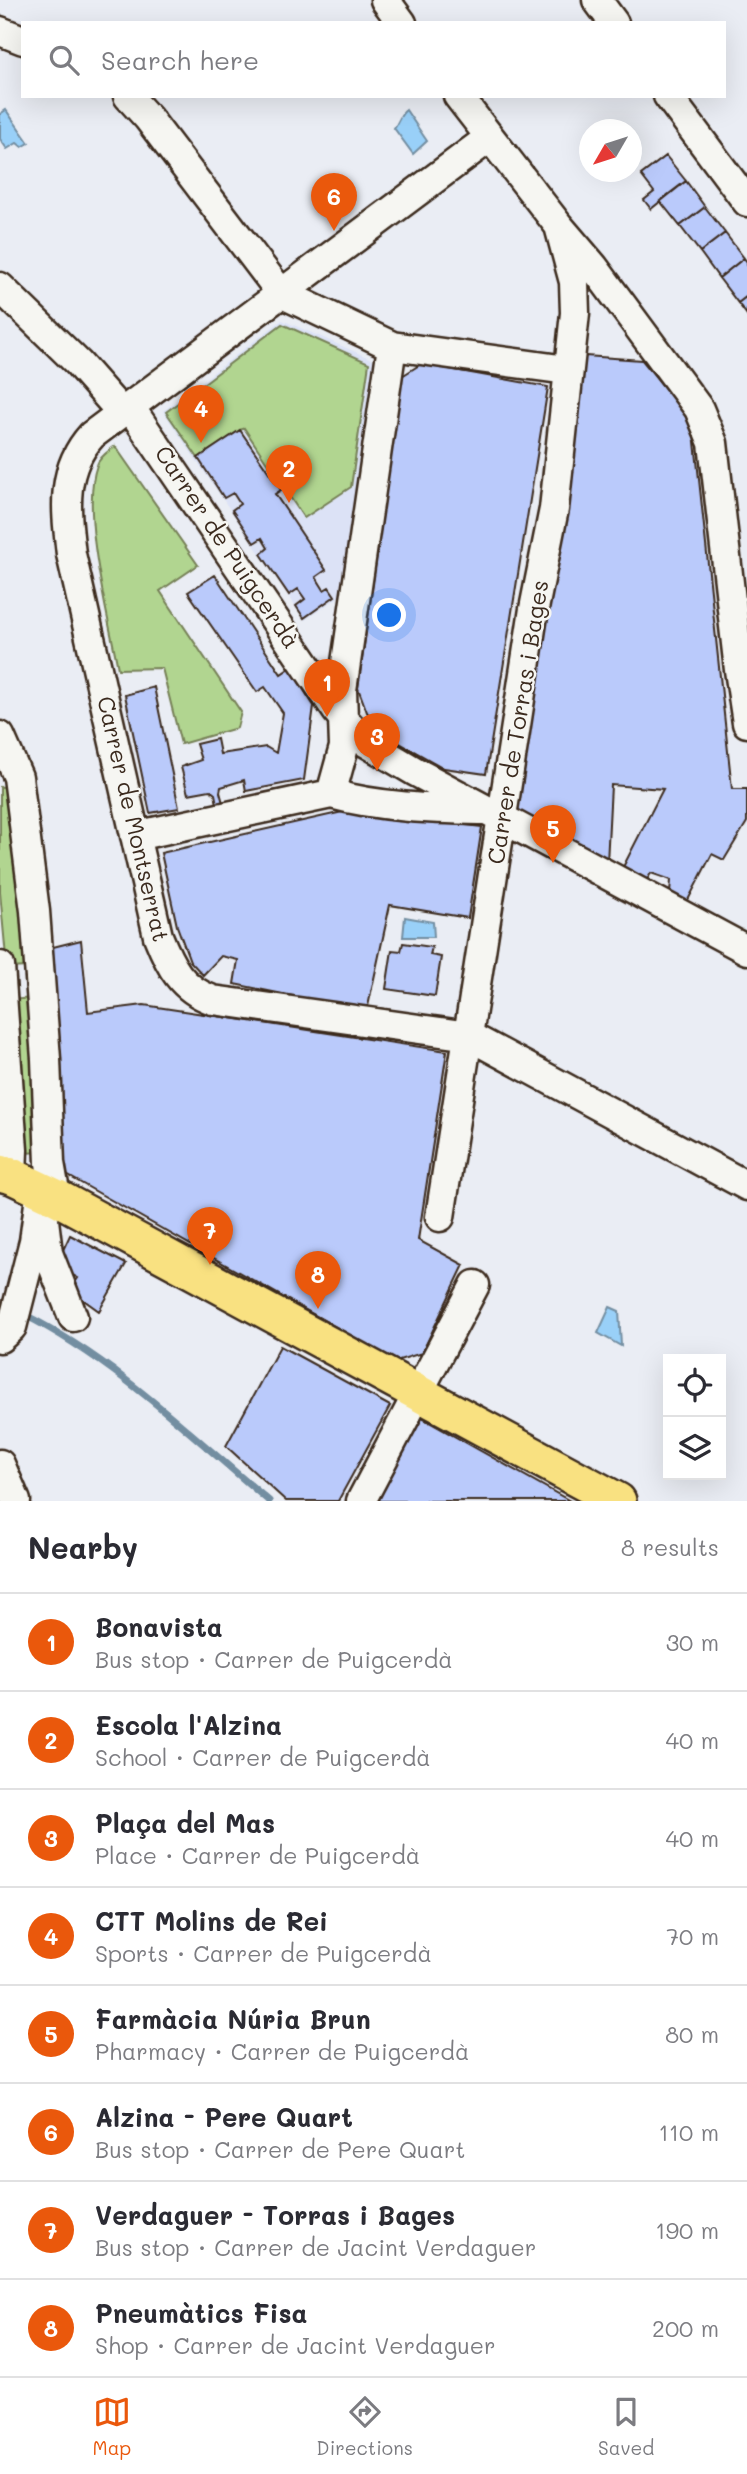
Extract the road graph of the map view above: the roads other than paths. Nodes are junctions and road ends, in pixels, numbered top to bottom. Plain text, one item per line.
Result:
1 (385, 0) edge
2 (597, 0) edge
3 (401, 21) edge
4 (613, 21) edge
5 (0, 31) edge
6 (21, 39) edge
7 (130, 98) edge
8 (459, 98) edge
9 (669, 98) edge
10 (489, 138) junction
11 (747, 202) edge
12 (559, 226) junction
13 (0, 287) edge
14 (281, 293) junction
15 (626, 310) junction
16 (575, 313) junction
17 (391, 346) junction
18 (567, 370) junction
19 (126, 410) junction
20 (736, 542) edge
21 (344, 721) junction
22 (747, 723) edge
23 (0, 736) edge
24 (9, 773) edge
25 (331, 794) junction
26 (494, 813) junction
27 (135, 836) junction
28 (747, 950) edge
29 (1, 977) edge
30 (40, 985) junction
31 (469, 1036) junction
32 (27, 1184) edge
33 (747, 1185) edge
34 (440, 1217) dead end
35 (475, 1285) dead end
36 (73, 1317) dead end
37 (6, 1332) edge
38 (419, 1392) junction
39 (0, 1464) edge
40 (16, 1501) edge
41 (361, 1501) edge
42 (618, 1501) edge

1 - 3 street
2 - 4 street
5 - 6 street
7 - 14 street
8 - 10 street
9 - 11 street
10 - 12 street
10 - 14 street, Carrer de Montserrat
12 - 15 street
12 - 16 street, Carrer de Torras i Bages
13 - 19 street, Carrer de Puigcerdà
14 - 17 street
14 - 19 street, Carrer de Montserrat
15 - 16 street
15 - 20 street
16 - 18 street, Carrer de Torras i Bages
17 - 18 street
17 - 21 street
18 - 26 street, Carrer de Torras i Bages
19 - 21 street, Carrer de Puigcerdà
19 - 27 street, Carrer de Montserrat
20 - 22 street
21 - 25 street
21 - 26 street, Carrer de Puigcerdà
23 - 24 street
24 - 30 street
25 - 26 street
25 - 27 street
26 - 28 street, Carrer de Puigcerdà
26 - 31 street, Carrer de Torras i Bages
27 - 31 street, Carrer de Montserrat
29 - 30 street
29 - 32 street
30 - 32 street
31 - 33 street, Carrer de Montserrat
31 - 34 street, Carrer de Torras i Bages
32 - 36 street
32 - 37 street
32 - 38 main road
35 - 38 street
38 - 41 street
38 - 42 main road
39 - 40 street

